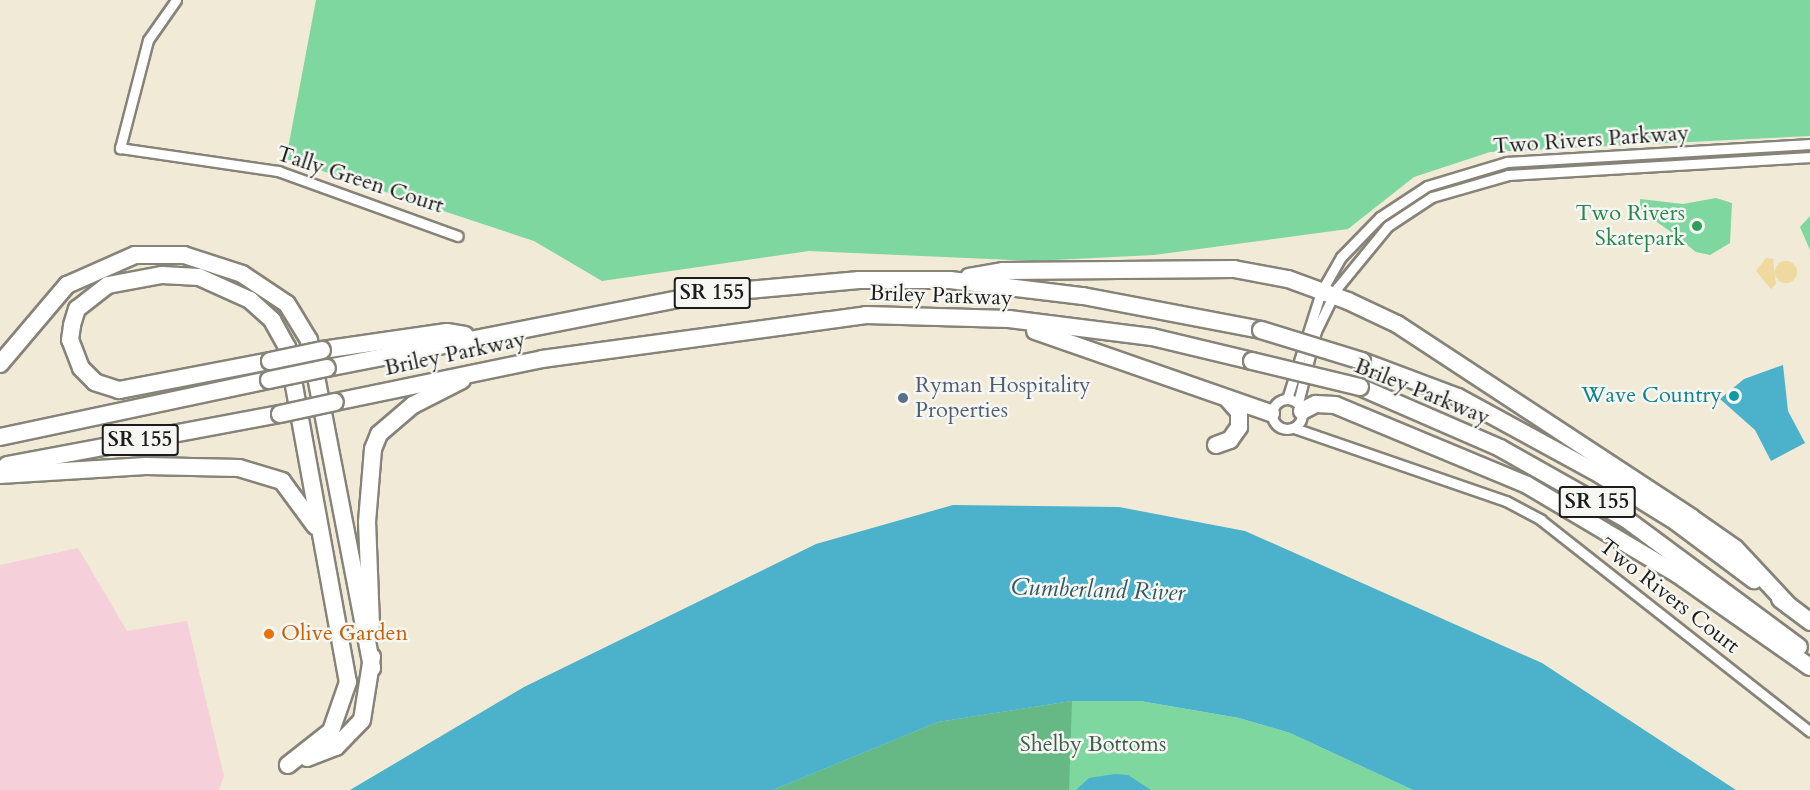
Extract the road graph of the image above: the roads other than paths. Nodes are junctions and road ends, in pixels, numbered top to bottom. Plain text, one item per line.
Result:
1 (176, 0) edge
2 (1810, 144) edge
3 (1810, 157) edge
4 (458, 236) dead end
5 (950, 280) junction
6 (1326, 294) junction
7 (903, 315) junction
8 (478, 337) junction
9 (0, 364) edge
10 (487, 368) junction
11 (1227, 398) junction
12 (1287, 399) junction
13 (1300, 411) junction
14 (1271, 414) junction
15 (1294, 428) junction
16 (0, 437) edge
17 (1325, 438) junction
18 (1216, 445) dead end
19 (0, 466) edge
20 (0, 475) edge
21 (328, 566) junction
22 (1789, 606) junction
23 (1810, 622) edge
24 (1810, 657) edge
25 (1810, 667) edge
26 (372, 668) junction
27 (346, 701) junction
28 (366, 706) junction
29 (1810, 732) edge

1 - 4 street, Tally Green Court
2 - 6 street, Two Rivers Parkway
3 - 6 street, Two Rivers Parkway
5 - 6 highway
5 - 8 highway, Briley Parkway / SR 155
5 - 22 highway, Briley Parkway / SR 155, bridge
6 - 12 street, Two Rivers Parkway
6 - 13 street, Two Rivers Parkway
6 - 22 highway
7 - 10 highway, Briley Parkway / SR 155
7 - 11 highway
7 - 24 highway, Briley Parkway / SR 155, bridge
8 - 16 highway, Briley Parkway / SR 155, bridge
8 - 21 highway, bridge
9 - 26 highway
10 - 19 highway, Briley Parkway / SR 155, bridge
10 - 26 highway
11 - 14 highway
11 - 18 highway
12 - 13 street
12 - 14 street
13 - 15 street
13 - 17 street
13 - 25 highway
14 - 15 street, Two Rivers Court
15 - 17 street, Two Rivers Court
17 - 29 street, Two Rivers Court
20 - 21 highway
21 - 27 highway
22 - 23 highway, Briley Parkway / SR 155
26 - 28 highway
27 - 28 highway
27 - 28 highway

